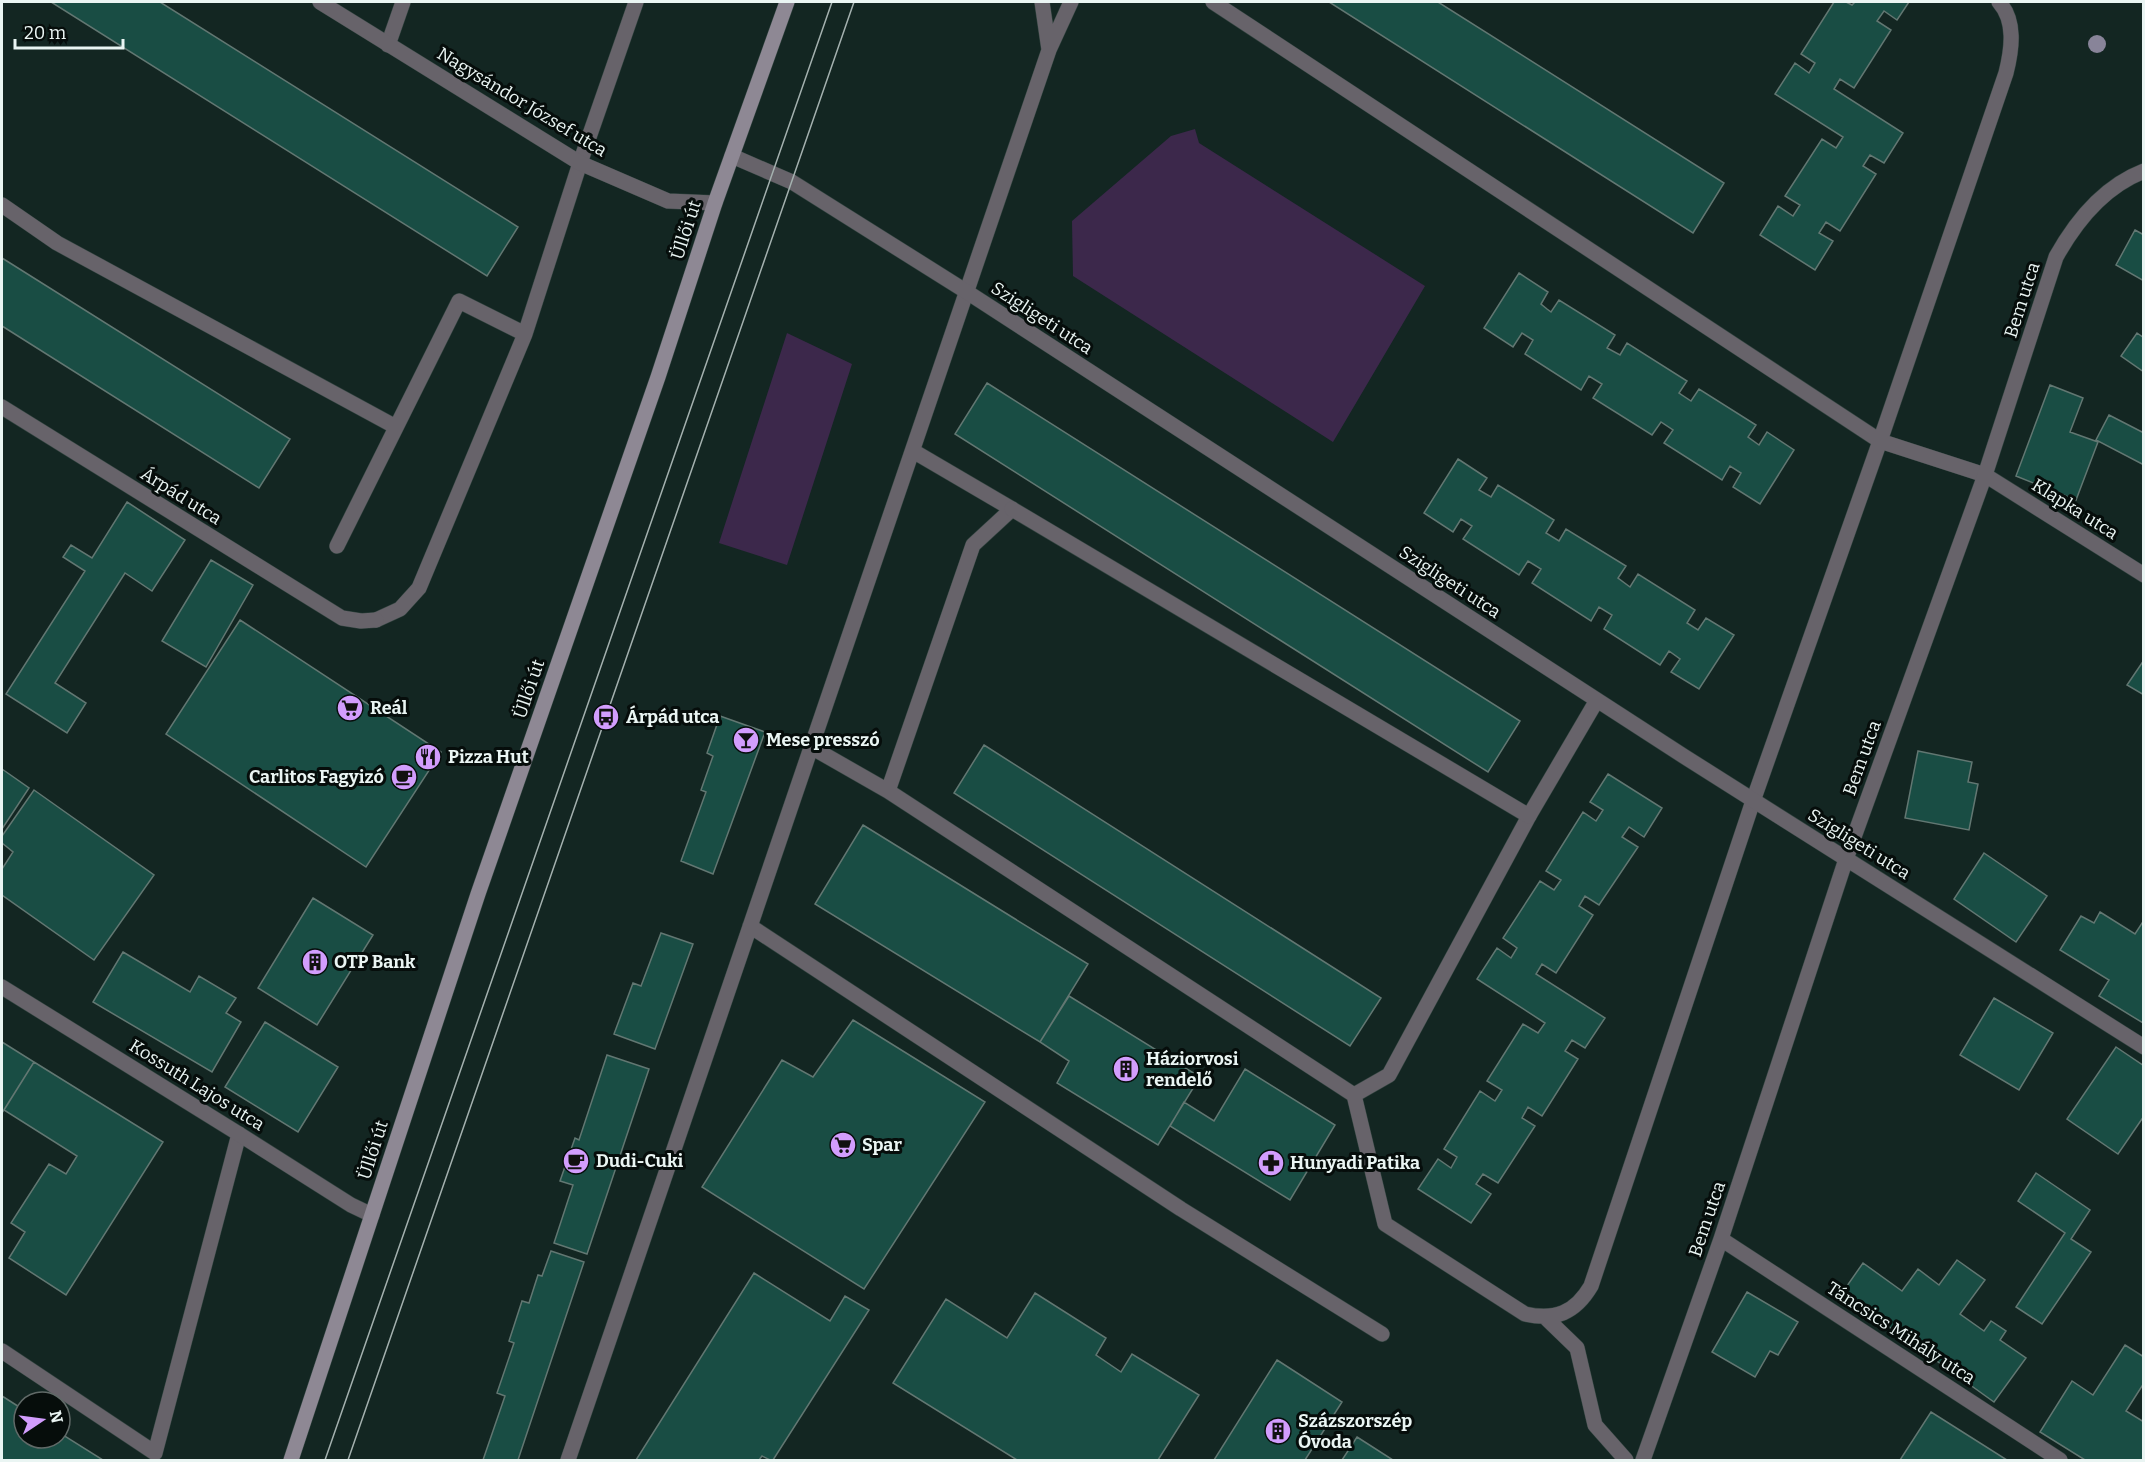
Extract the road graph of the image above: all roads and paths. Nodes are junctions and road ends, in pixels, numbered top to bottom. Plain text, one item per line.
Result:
1 (320, 2) edge
2 (403, 2) edge
3 (636, 2) edge
4 (787, 2) edge
5 (1042, 2) edge
6 (1071, 2) edge
7 (1213, 2) edge
8 (1999, 2) edge
9 (388, 45) junction
10 (1050, 50) junction
11 (732, 156) junction
12 (580, 163) junction
13 (2144, 171) edge
14 (715, 202) junction
15 (2, 205) edge
16 (967, 292) junction
17 (525, 334) junction
18 (2, 407) edge
19 (396, 427) junction
20 (1880, 441) junction
21 (913, 452) junction
22 (1985, 475) junction
23 (1012, 509) junction
24 (337, 546) dead end
25 (2144, 575) edge
26 (1597, 700) junction
27 (811, 747) junction
28 (888, 791) junction
29 (1753, 801) junction
30 (1529, 816) junction
31 (1846, 859) junction
32 (750, 926) junction
33 (2, 987) edge
34 (2144, 1047) edge
35 (1354, 1095) junction
36 (239, 1134) junction
37 (372, 1215) junction
38 (1721, 1239) junction
39 (1545, 1317) junction
40 (1382, 1334) dead end
41 (2, 1351) edge
42 (291, 1461) edge
43 (568, 1461) edge
44 (1626, 1461) edge
45 (1643, 1461) edge
46 (2060, 1461) edge

1 - 9 street, Nagysándor József utca
2 - 9 street
3 - 12 street
4 - 11 main road, Üllői út
5 - 10 street
6 - 10 street
7 - 20 street, Klapka utca
8 - 20 street
9 - 12 street, Nagysándor József utca
10 - 16 street
11 - 14 main road, Üllői út
11 - 16 street, Szigligeti utca
12 - 14 street, Nagysándor József utca
12 - 17 street
13 - 22 street, Bem utca
14 - 37 main road, Üllői út
15 - 19 street
16 - 21 street
16 - 26 street, Szigligeti utca
17 - 18 street, Árpád utca
17 - 19 street
19 - 24 street
20 - 22 street, Klapka utca
20 - 29 street
21 - 23 street
21 - 27 street
22 - 25 street, Klapka utca
22 - 31 street, Bem utca
23 - 28 street
23 - 30 street
26 - 29 street, Szigligeti utca
26 - 30 street
27 - 28 street
27 - 32 street
28 - 35 street
29 - 31 street, Szigligeti utca
29 - 39 street
30 - 35 street
31 - 34 street, Szigligeti utca
31 - 38 street, Bem utca
32 - 40 street
32 - 43 street
33 - 36 street, Kossuth Lajos utca
35 - 39 street
36 - 37 street, Kossuth Lajos utca
36 - 41 street
37 - 42 main road, Üllői út
38 - 45 street, Bem utca
38 - 46 street, Táncsics Mihály utca
39 - 44 street

